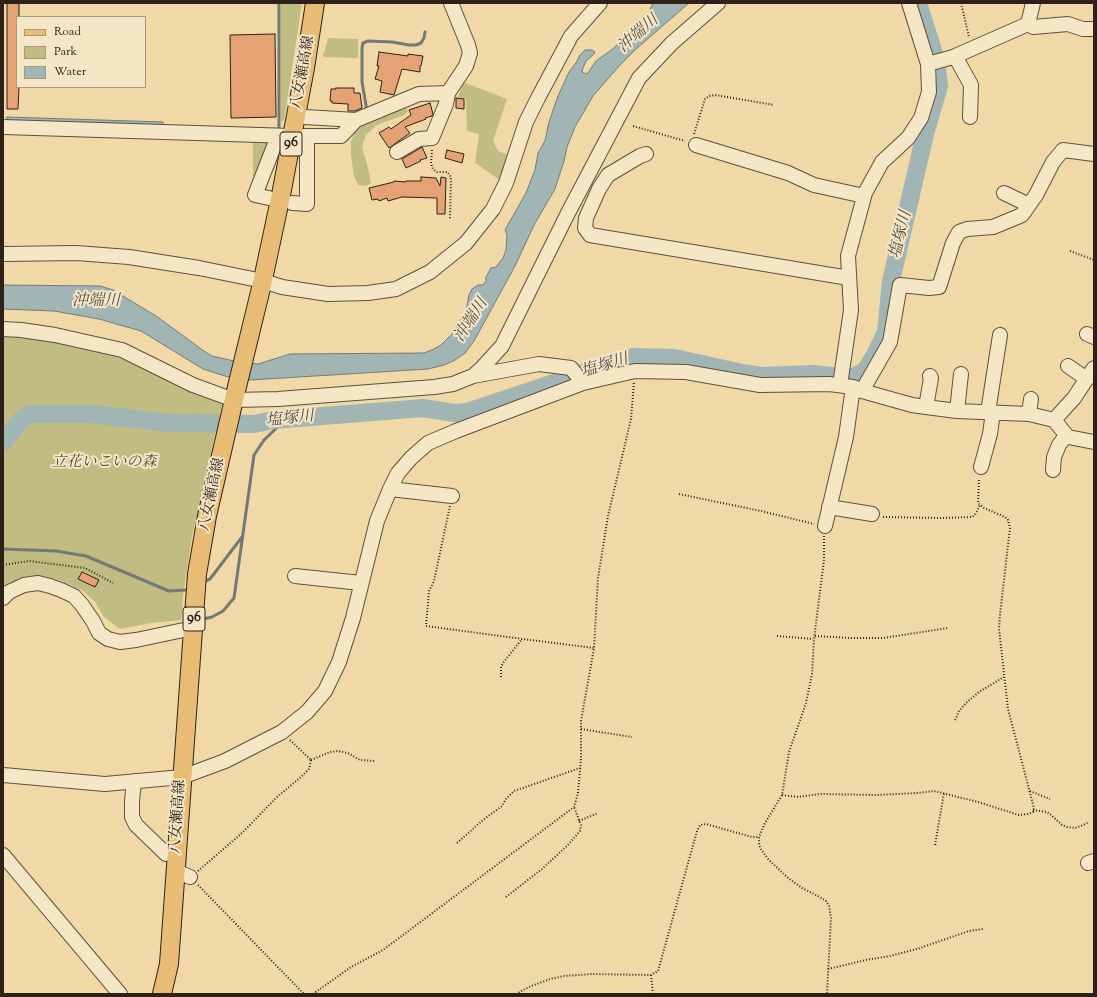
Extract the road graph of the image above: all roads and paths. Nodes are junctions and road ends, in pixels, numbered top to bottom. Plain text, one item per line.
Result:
1 (315, 3) edge
2 (451, 3) edge
3 (600, 3) edge
4 (718, 3) edge
5 (909, 3) edge
6 (961, 3) edge
7 (1033, 3) edge
8 (1028, 24) junction
9 (1094, 29) edge
10 (972, 48) junction
11 (955, 56) junction
12 (928, 64) junction
13 (448, 93) junction
14 (774, 106) dead end
15 (305, 117) dead end
16 (970, 117) dead end
17 (356, 120) junction
18 (633, 126) dead end
19 (3, 127) edge
20 (292, 136) junction
21 (432, 138) junction
22 (696, 144) junction
23 (398, 152) dead end
24 (646, 154) dead end
25 (1094, 154) edge
26 (1004, 193) dead end
27 (864, 196) junction
28 (269, 198) dead end
29 (292, 203) dead end
30 (1029, 205) junction
31 (450, 219) dead end
32 (1070, 251) dead end
33 (3, 254) edge
34 (1094, 260) edge
35 (849, 278) junction
36 (262, 283) junction
37 (3, 329) edge
38 (1000, 335) dead end
39 (1068, 366) dead end
40 (636, 371) junction
41 (961, 374) dead end
42 (1090, 374) edge
43 (473, 376) junction
44 (930, 376) dead end
45 (583, 383) junction
46 (852, 388) junction
47 (1031, 399) dead end
48 (233, 402) junction
49 (926, 407) junction
50 (994, 410) junction
51 (957, 411) junction
52 (1029, 414) junction
53 (1054, 420) junction
54 (1066, 435) junction
55 (1094, 442) edge
56 (981, 467) joint
57 (1053, 470) dead end
58 (390, 489) junction
59 (679, 494) dead end
60 (452, 496) joint
61 (980, 505) junction
62 (829, 507) junction
63 (872, 514) joint
64 (825, 526) junction
65 (3, 565) edge
66 (295, 576) dead end
67 (113, 583) dead end
68 (362, 583) junction
69 (3, 598) edge
70 (193, 628) junction
71 (948, 628) dead end
72 (777, 636) dead end
73 (814, 636) junction
74 (523, 639) junction
75 (814, 639) junction
76 (594, 648) junction
77 (501, 676) dead end
78 (1004, 676) junction
79 (956, 720) dead end
80 (581, 729) junction
81 (282, 732) junction
82 (632, 737) dead end
83 (311, 760) junction
84 (375, 761) dead end
85 (580, 768) junction
86 (3, 775) edge
87 (182, 776) junction
88 (134, 781) junction
89 (1030, 791) junction
90 (944, 793) junction
91 (782, 795) junction
92 (1050, 799) dead end
93 (574, 807) junction
94 (1033, 810) junction
95 (598, 813) dead end
96 (579, 822) junction
97 (1089, 822) dead end
98 (759, 837) junction
99 (457, 843) dead end
100 (935, 845) dead end
101 (3, 854) edge
102 (166, 854) dead end
103 (183, 874) junction
104 (506, 897) dead end
105 (982, 929) dead end
106 (828, 969) junction
107 (651, 975) junction
108 (120, 994) edge
109 (162, 994) edge
110 (304, 994) edge
111 (313, 994) edge
112 (516, 994) edge
113 (653, 994) edge
114 (827, 994) edge

1 - 20 main road, 八女瀬高線 / 96
2 - 13 street
3 - 36 street
4 - 43 street
5 - 12 street
6 - 10 path
7 - 8 street
8 - 9 street
8 - 10 street
10 - 11 street
11 - 12 street
11 - 16 street
12 - 27 street
13 - 17 street
13 - 21 street
14 - 22 path
15 - 17 street
17 - 20 street
18 - 22 path
19 - 20 street
20 - 28 street
20 - 29 street
20 - 36 main road, 八女瀬高線 / 96
21 - 23 street
21 - 31 path
22 - 27 street
24 - 35 street
25 - 30 street
26 - 30 street
27 - 35 street
30 - 46 street
32 - 34 path
33 - 36 street
35 - 46 street
36 - 48 main road, 八女瀬高線 / 96
37 - 48 street
38 - 50 street
39 - 42 street
40 - 45 street
40 - 46 street
40 - 76 path
41 - 51 street
42 - 53 street
43 - 45 street
43 - 48 street
44 - 49 street
45 - 58 street
46 - 49 street
46 - 62 street
47 - 52 street
48 - 70 main road, 八女瀬高線 / 96
49 - 51 street
50 - 51 street
50 - 52 street
50 - 56 street
52 - 53 street
53 - 54 street
54 - 55 street
54 - 57 street
56 - 61 path
58 - 60 street
58 - 68 street
59 - 64 path
60 - 74 path
61 - 63 path
61 - 78 path
62 - 63 street
62 - 64 street
64 - 73 path
65 - 67 path
66 - 68 street
68 - 81 street
69 - 70 street
70 - 87 main road, 八女瀬高線 / 96
71 - 73 path
72 - 75 path
73 - 75 path
74 - 76 path
74 - 77 path
75 - 91 path
76 - 80 path
78 - 79 path
78 - 89 path
80 - 82 path
80 - 85 path
81 - 83 path
81 - 87 street
83 - 84 path
83 - 103 path
85 - 93 path
85 - 99 path
86 - 88 street
87 - 88 street
87 - 103 main road, 八女瀬高線 / 96
88 - 102 street
89 - 92 path
89 - 94 path
90 - 91 path
90 - 94 path
90 - 100 path
91 - 98 path
93 - 96 path
93 - 111 path
94 - 97 path
95 - 96 path
96 - 104 path
98 - 106 path
98 - 107 path
101 - 108 street
103 - 109 main road, 八女瀬高線 / 96
103 - 110 path
105 - 106 path
106 - 114 path
107 - 112 path
107 - 113 path

